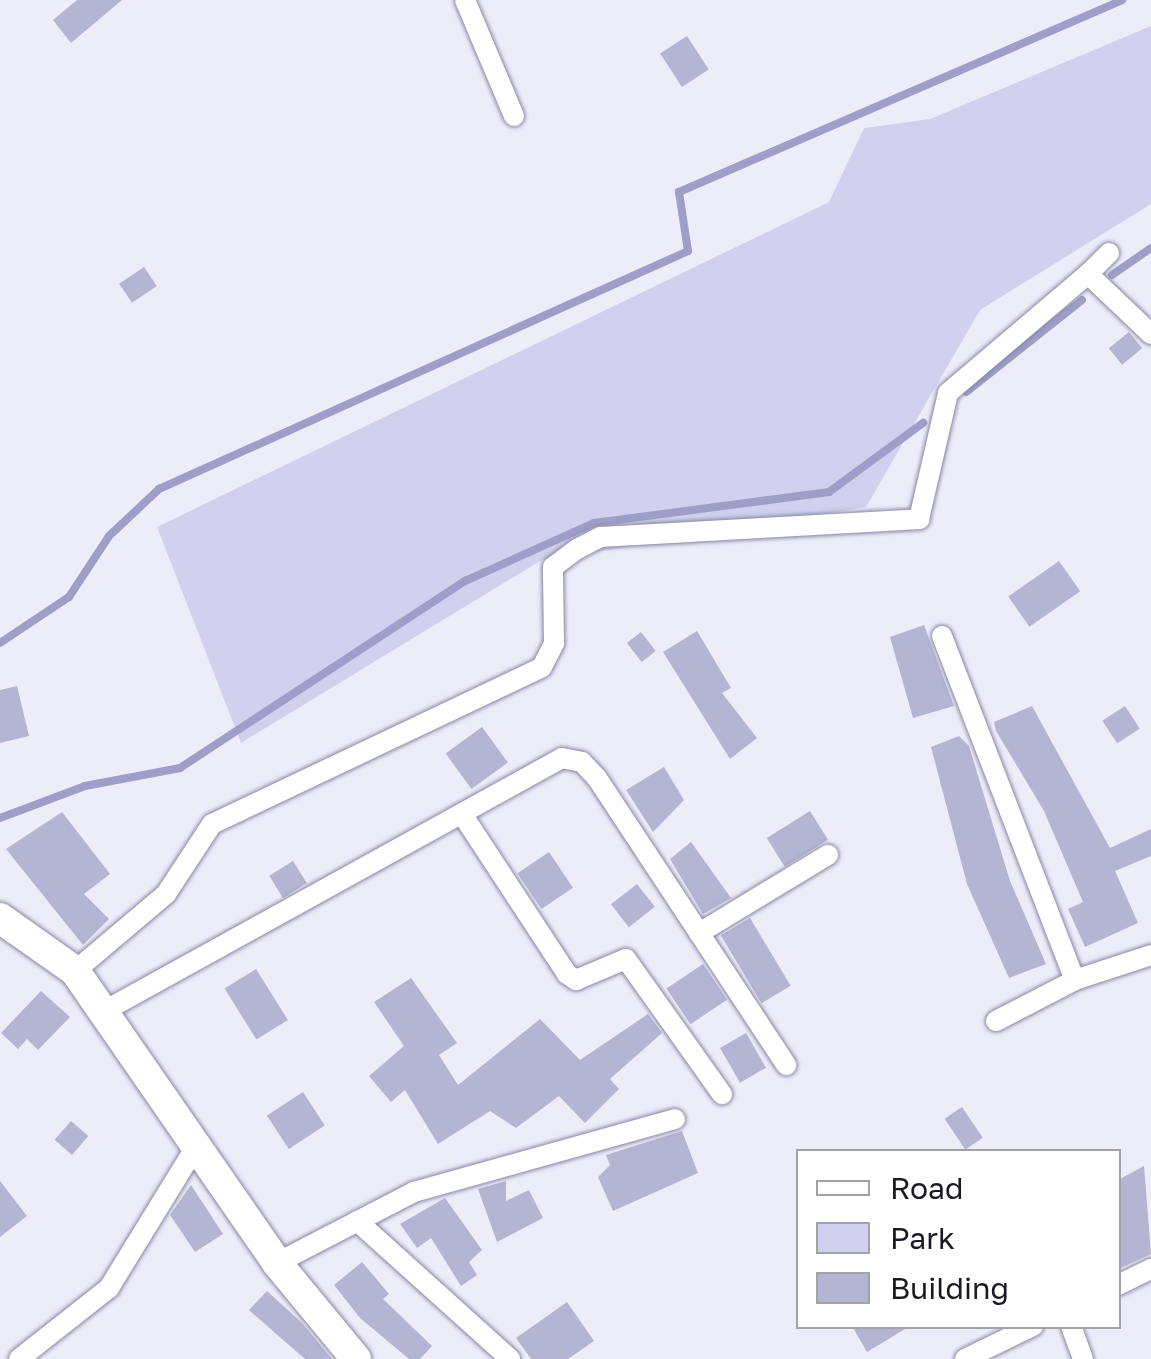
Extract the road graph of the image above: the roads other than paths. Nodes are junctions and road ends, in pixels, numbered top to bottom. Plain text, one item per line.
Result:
1 (465, 0) edge
2 (514, 116) dead end
3 (1109, 252) dead end
4 (1088, 274) junction
5 (1151, 334) edge
6 (942, 636) dead end
7 (462, 814) junction
8 (828, 855) dead end
9 (0, 918) edge
10 (698, 932) junction
11 (1151, 955) edge
12 (75, 971) junction
13 (1075, 980) junction
14 (106, 1010) junction
15 (996, 1021) dead end
16 (786, 1065) dead end
17 (722, 1094) dead end
18 (675, 1120) dead end
19 (195, 1148) junction
20 (357, 1221) junction
21 (277, 1263) junction
22 (1151, 1270) edge
23 (1121, 1284) edge
24 (1028, 1329) edge
25 (1072, 1329) edge
26 (0, 1350) edge
27 (8, 1359) edge
28 (19, 1359) edge
29 (356, 1359) edge
30 (510, 1359) edge
31 (965, 1359) edge
32 (1083, 1359) edge

1 - 2 street
3 - 4 street
4 - 5 street
4 - 12 street
6 - 13 street
7 - 10 street
7 - 14 street
7 - 17 street
8 - 10 street
9 - 12 street
10 - 16 street
11 - 13 street
12 - 14 street
13 - 15 street
14 - 19 street
18 - 20 street
19 - 21 street
19 - 28 street
20 - 21 street
20 - 30 street
21 - 29 street
22 - 23 street
24 - 31 street
25 - 32 street
26 - 27 street

